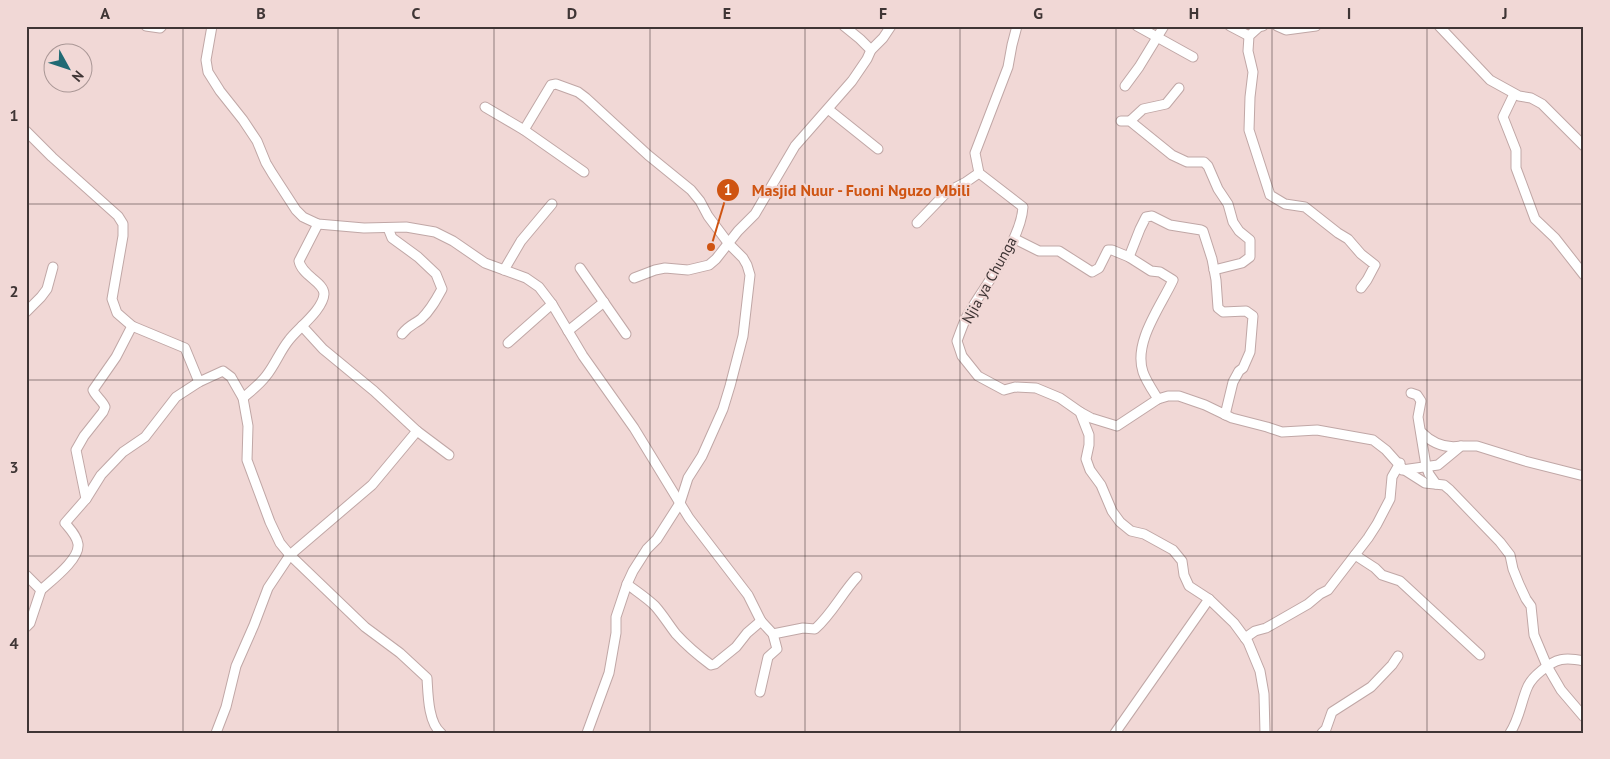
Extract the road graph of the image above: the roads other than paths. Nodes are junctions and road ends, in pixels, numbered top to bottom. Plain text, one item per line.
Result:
1 (146, 26) edge
2 (162, 26) edge
3 (211, 26) edge
4 (844, 26) edge
5 (891, 26) edge
6 (1017, 26) edge
7 (1137, 26) edge
8 (1164, 26) edge
9 (1230, 26) edge
10 (1263, 26) edge
11 (1277, 26) edge
12 (1316, 26) edge
13 (1440, 26) edge
14 (1249, 36) junction
15 (1158, 38) junction
16 (871, 50) junction
17 (1193, 58) dead end
18 (1125, 86) dead end
19 (1179, 88) dead end
20 (1514, 94) junction
21 (485, 107) dead end
22 (828, 109) junction
23 (524, 130) junction
24 (26, 131) edge
25 (1584, 146) edge
26 (878, 149) dead end
27 (584, 172) dead end
28 (978, 173) junction
29 (552, 204) dead end
30 (318, 224) junction
31 (917, 224) dead end
32 (388, 228) junction
33 (1014, 239) junction
34 (729, 244) junction
35 (1129, 257) junction
36 (53, 268) dead end
37 (580, 268) dead end
38 (504, 270) junction
39 (1214, 270) junction
40 (1584, 275) edge
41 (634, 278) dead end
42 (1361, 288) dead end
43 (604, 302) junction
44 (552, 304) junction
45 (26, 312) edge
46 (132, 326) junction
47 (302, 326) junction
48 (568, 331) junction
49 (402, 334) dead end
50 (626, 334) dead end
51 (508, 343) dead end
52 (199, 382) junction
53 (1411, 393) dead end
54 (243, 398) junction
55 (1158, 400) junction
56 (1080, 412) junction
57 (1225, 414) junction
58 (417, 432) junction
59 (1422, 432) junction
60 (1461, 446) junction
61 (449, 455) dead end
62 (1402, 466) junction
63 (1426, 466) junction
64 (1584, 476) edge
65 (1436, 484) junction
66 (86, 499) junction
67 (680, 503) junction
68 (290, 555) junction
69 (1355, 555) junction
70 (26, 574) edge
71 (857, 577) dead end
72 (627, 584) junction
73 (41, 590) junction
74 (1209, 599) junction
75 (761, 621) junction
76 (26, 627) edge
77 (773, 634) junction
78 (1245, 638) junction
79 (1480, 655) dead end
80 (1398, 656) dead end
81 (1584, 660) edge
82 (1547, 666) junction
83 (760, 692) dead end
84 (1584, 717) edge
85 (217, 732) edge
86 (441, 733) edge
87 (587, 733) edge
88 (1115, 733) edge
89 (1265, 733) edge
90 (1322, 733) edge
91 (1510, 733) edge

1 - 2 street
3 - 30 street
4 - 16 street
5 - 16 street
6 - 28 street
7 - 15 street
8 - 15 street
9 - 14 street
10 - 14 street
11 - 12 street
13 - 20 street
14 - 42 street
15 - 17 street
15 - 18 street
16 - 22 street
19 - 39 street
20 - 25 street
20 - 40 street
21 - 23 street
22 - 26 street
22 - 34 street
23 - 27 street
23 - 34 street
24 - 46 street
28 - 31 street
28 - 33 street, Njia ya Chunga
29 - 38 street
30 - 32 street
30 - 47 street
32 - 38 street
32 - 49 street
33 - 35 street
33 - 56 street, Njia ya Chunga
34 - 41 street
34 - 67 street
35 - 39 street
35 - 55 street
36 - 45 street
37 - 43 street
38 - 44 street
39 - 57 street
43 - 48 street
43 - 50 street
44 - 48 street
44 - 51 street
46 - 52 street
46 - 66 street
47 - 54 street
47 - 58 street
48 - 67 street
52 - 54 street
52 - 66 street
53 - 59 street
54 - 68 street
55 - 56 street, Njia ya Chunga
55 - 57 street
56 - 74 street
57 - 62 street
58 - 61 street
58 - 68 street
59 - 60 street
59 - 63 street
60 - 63 street
60 - 64 street
62 - 63 street
62 - 65 street
62 - 69 street
63 - 65 street
65 - 82 street
66 - 73 street
67 - 72 street
67 - 75 street
68 - 85 street
68 - 86 street
69 - 78 street
69 - 79 street
70 - 73 street
71 - 77 street
72 - 75 street
72 - 87 street
73 - 76 street
74 - 78 street
74 - 88 street
75 - 77 street
77 - 83 street
78 - 89 street
80 - 90 street
81 - 82 street
82 - 84 street
82 - 91 street

